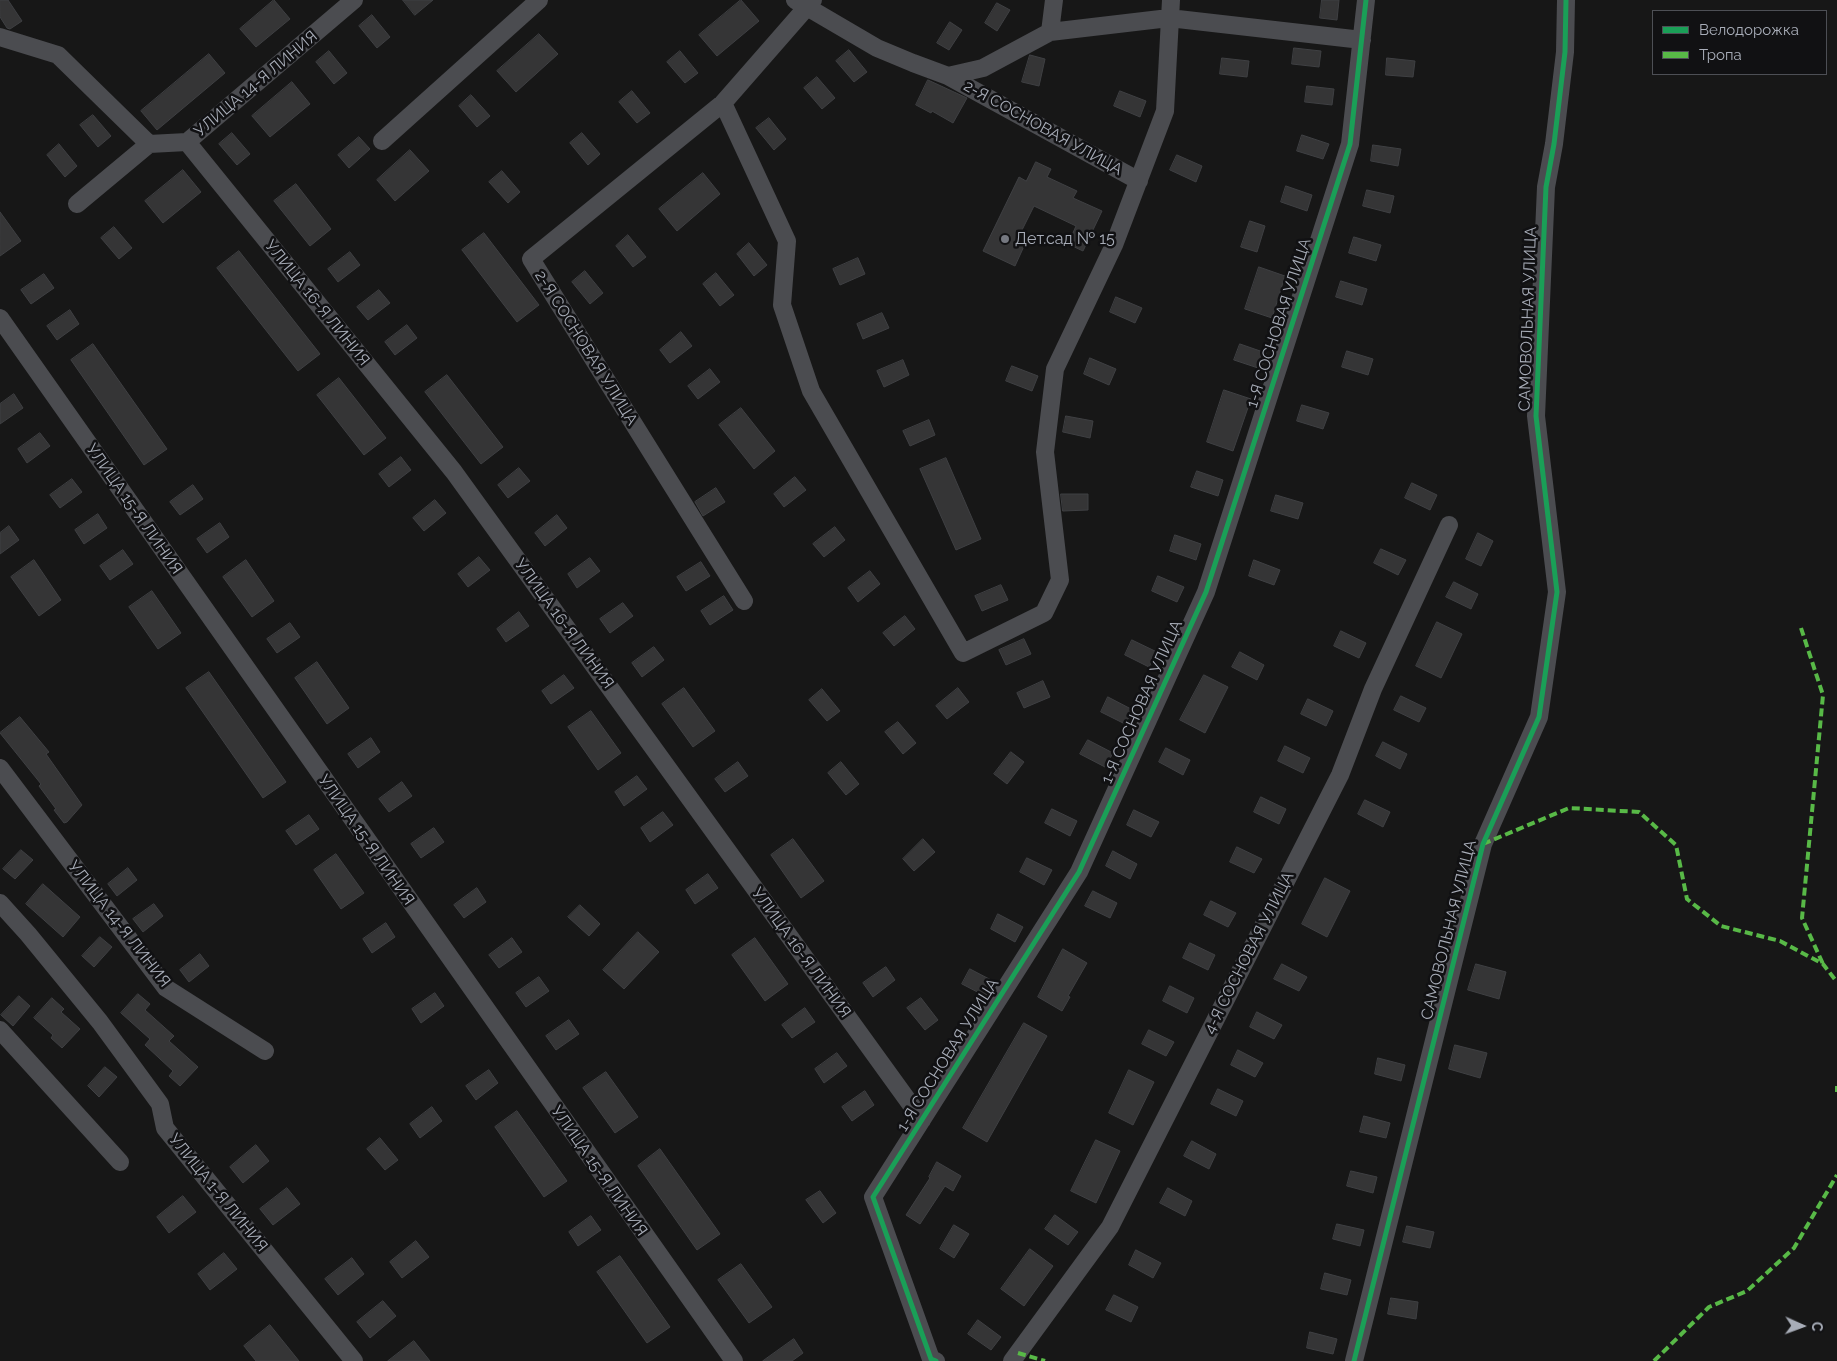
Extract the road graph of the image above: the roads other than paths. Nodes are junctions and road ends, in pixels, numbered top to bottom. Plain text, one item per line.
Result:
1 (354, 0) edge
2 (539, 0) edge
3 (1054, 0) edge
4 (1171, 0) edge
5 (1366, 0) edge
6 (1566, 0) edge
7 (805, 2) edge
8 (1169, 18) junction
9 (1050, 32) junction
10 (0, 37) edge
11 (1362, 40) junction
12 (948, 76) junction
13 (723, 103) junction
14 (382, 141) dead end
15 (188, 142) junction
16 (149, 144) junction
17 (1139, 181) junction
18 (77, 204) dead end
19 (0, 318) edge
20 (1449, 525) dead end
21 (744, 601) dead end
22 (0, 768) edge
23 (0, 903) edge
24 (0, 1030) edge
25 (266, 1051) dead end
26 (922, 1120) junction
27 (120, 1162) dead end
28 (354, 1361) edge
29 (734, 1361) edge
30 (936, 1361) edge
31 (1012, 1361) edge
32 (1354, 1361) edge

1 - 15 street, УЛИЦА 14-Я ЛИНИЯ
2 - 14 street
3 - 9 street
4 - 8 street
5 - 11 street, 1-Я СОСНОВАЯ УЛИЦА
6 - 32 street, САМОВОЛЬНАЯ УЛИЦА
7 - 12 street, 2-Я СОСНОВАЯ УЛИЦА
7 - 13 street, 2-Я СОСНОВАЯ УЛИЦА
8 - 9 street, 2-Я СОСНОВАЯ УЛИЦА
8 - 11 street
8 - 17 street
9 - 12 street, 2-Я СОСНОВАЯ УЛИЦА
10 - 16 street
11 - 26 street, 1-Я СОСНОВАЯ УЛИЦА
12 - 17 street, 2-Я СОСНОВАЯ УЛИЦА
13 - 17 street
13 - 21 street, 2-Я СОСНОВАЯ УЛИЦА
15 - 16 street, УЛИЦА 14-Я ЛИНИЯ
15 - 26 street, УЛИЦА 16-Я ЛИНИЯ
16 - 18 street
19 - 29 street, УЛИЦА 15-Я ЛИНИЯ
20 - 31 street, 4-Я СОСНОВАЯ УЛИЦА
22 - 25 street, УЛИЦА 14-Я ЛИНИЯ
23 - 28 street, УЛИЦА 1-Я ЛИНИЯ
24 - 27 street
26 - 30 street, 1-Я СОСНОВАЯ УЛИЦА

